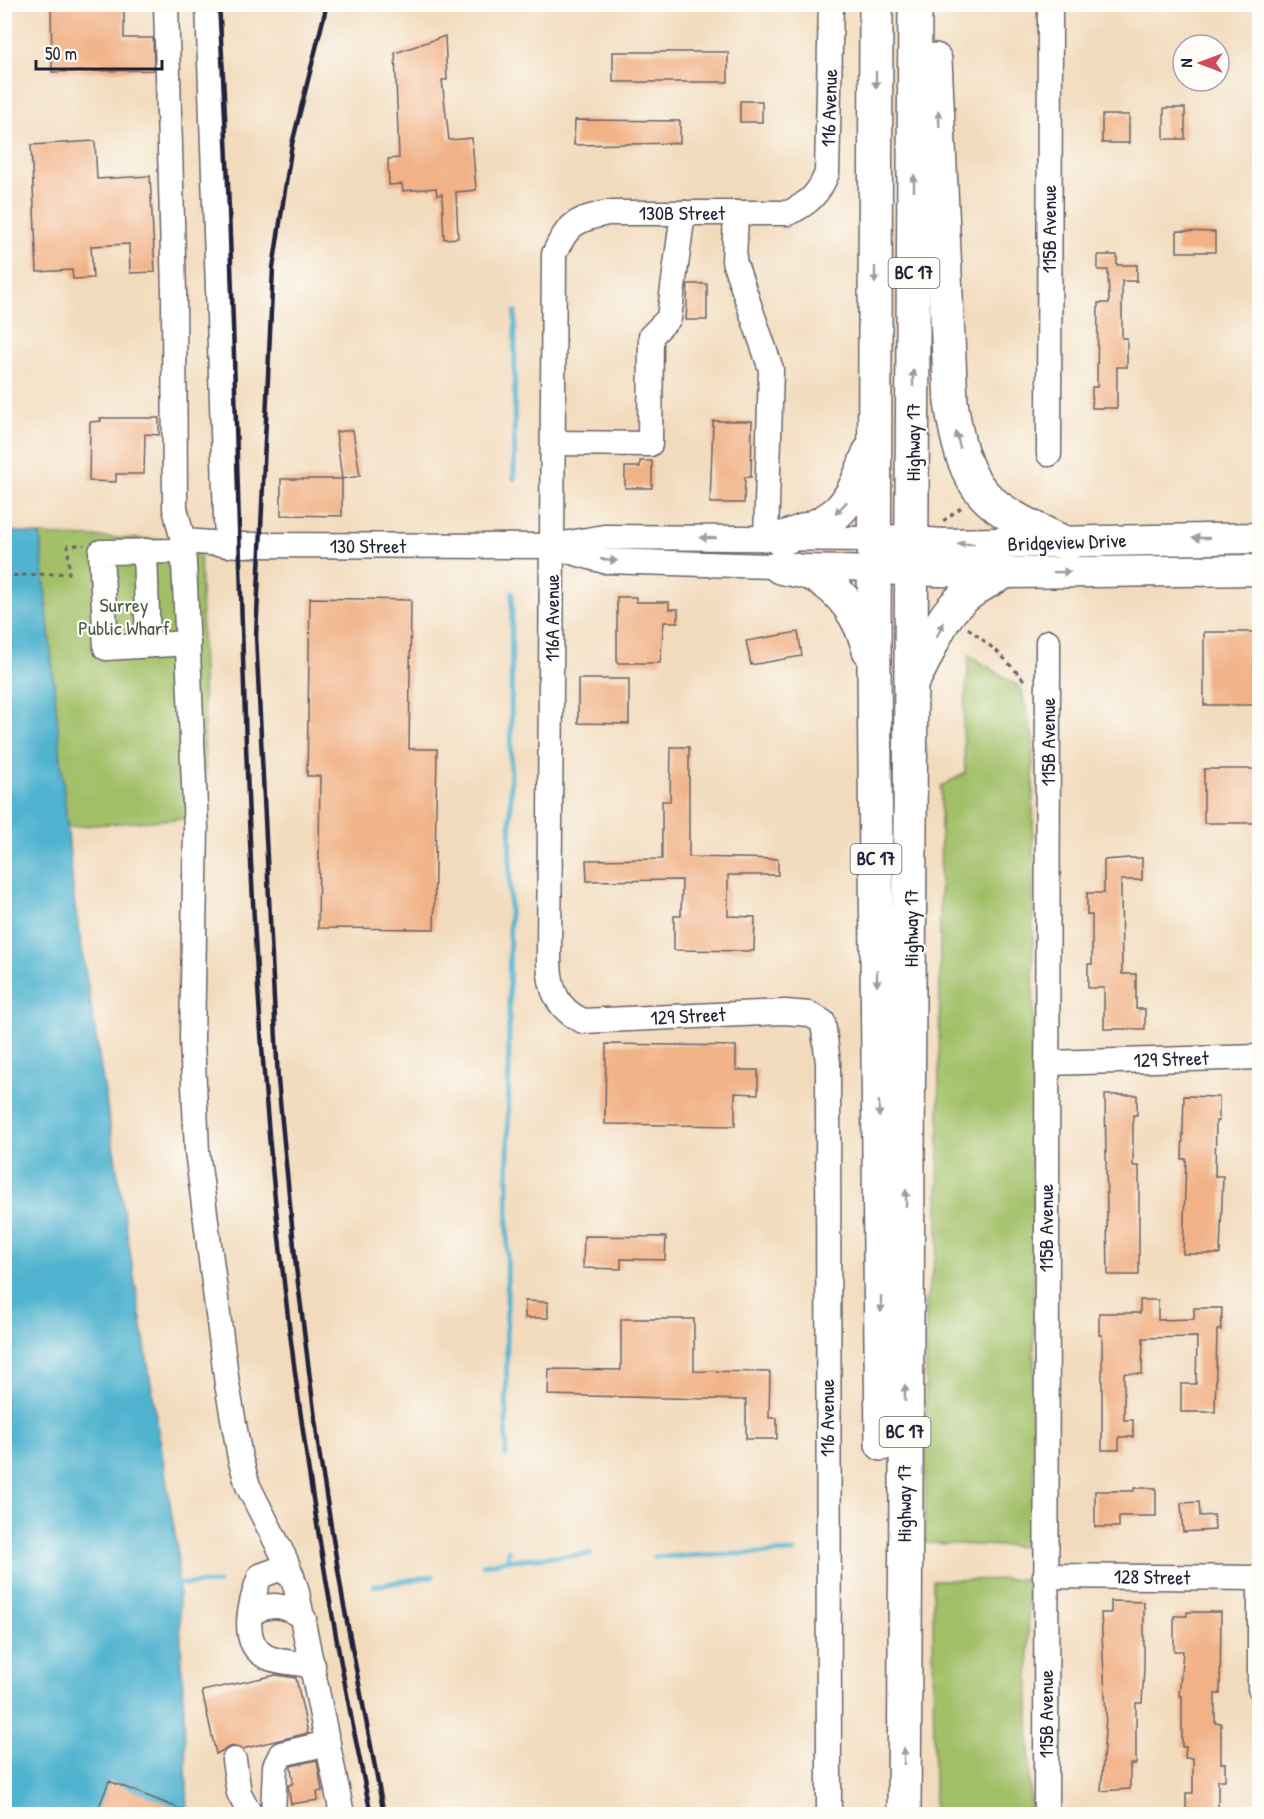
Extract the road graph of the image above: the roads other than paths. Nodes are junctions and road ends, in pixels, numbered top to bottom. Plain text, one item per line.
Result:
1 (166, 4) edge
2 (208, 4) edge
3 (831, 4) edge
4 (876, 4) edge
5 (915, 4) edge
6 (930, 4) edge
7 (1050, 4) edge
8 (806, 205) joint
9 (683, 213) junction
10 (736, 213) junction
11 (564, 234) joint
12 (875, 437) junction
13 (553, 443) junction
14 (1049, 454) dead end
15 (1260, 538) edge
16 (1067, 544) junction
17 (227, 545) junction
18 (184, 546) junction
19 (552, 546) junction
20 (775, 548) junction
21 (145, 551) junction
22 (900, 553) junction
23 (1260, 570) edge
24 (1004, 573) junction
25 (1048, 642) dead end
26 (188, 643) junction
27 (148, 645) junction
28 (874, 668) junction
29 (912, 681) junction
30 (558, 1003) joint
31 (823, 1022) joint
32 (910, 1049) junction
33 (1260, 1057) edge
34 (1047, 1063) junction
35 (292, 1576) junction
36 (1045, 1576) junction
37 (1260, 1580) edge
38 (250, 1615) junction
39 (304, 1619) junction
40 (313, 1665) junction
41 (1260, 1688) edge
42 (328, 1743) junction
43 (234, 1760) dead end
44 (250, 1815) edge
45 (273, 1815) edge
46 (342, 1815) edge
47 (829, 1815) edge
48 (882, 1815) edge
49 (904, 1815) edge
50 (1046, 1815) edge

1 - 18 street
2 - 17 street
3 - 8 street, 116 Avenue
4 -> 12 highway, Highway 17 / BC 17
22 -> 5 highway, Highway 17 / BC 17
16 -> 6 highway
7 - 14 street, 115B Avenue
8 - 10 street, 130B Street
9 - 10 street, 130B Street
9 - 11 street, 130B Street
9 - 13 street
10 - 20 street
11 - 13 street, 116A Avenue
12 -> 20 highway
12 - 22 highway, Highway 17 / BC 17
13 - 19 street, 116A Avenue
15 -> 16 main road, Bridgeview Drive
16 -> 22 main road, Bridgeview Drive
17 - 18 street, 130 Street
17 - 19 street, 130 Street
18 - 21 street, 130 Street
18 - 26 street
19 - 20 street, 130 Street
19 - 30 street, 116A Avenue
20 - 22 street, 130 Street
20 - 28 highway
21 - 27 street
21 - 27 street, 130 Street
22 - 24 main road, Bridgeview Drive
22 - 28 highway, Highway 17 / BC 17
22 - 29 highway, Highway 17 / BC 17
22 - 32 highway
24 -> 23 main road, Bridgeview Drive
29 -> 24 highway
25 - 34 street, 115B Avenue
26 - 27 street
26 - 35 street
28 -> 48 highway, Highway 17 / BC 17
29 - 32 highway, Highway 17 / BC 17
30 - 31 street, 129 Street
31 - 47 street, 116 Avenue
49 -> 32 highway, Highway 17 / BC 17
33 - 34 street, 129 Street
34 - 36 street, 115B Avenue
35 - 38 street
35 - 39 street
36 - 37 street, 128 Street
36 - 50 street, 115B Avenue
37 - 41 street
38 - 39 street
38 - 40 street
39 - 40 street
40 - 42 street
42 - 45 street
42 - 46 street
43 - 44 street

